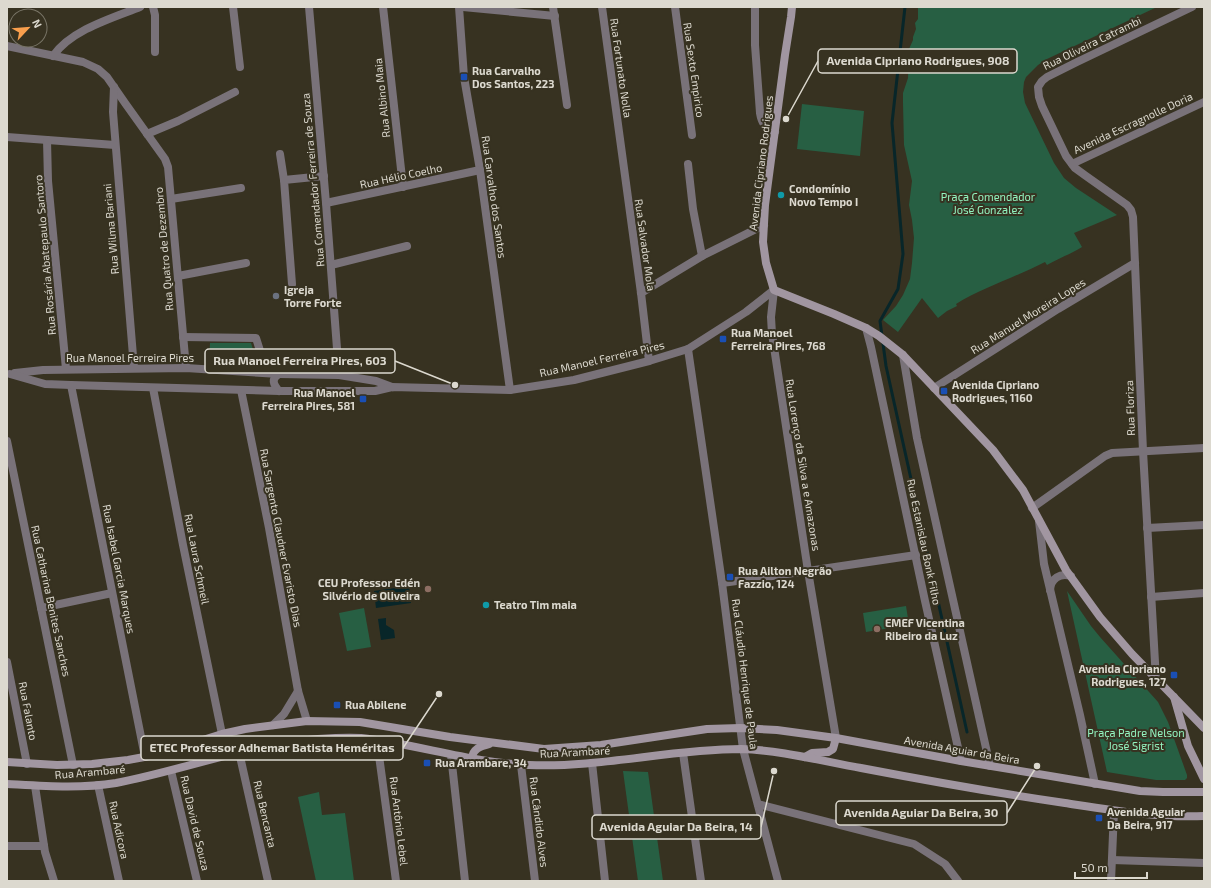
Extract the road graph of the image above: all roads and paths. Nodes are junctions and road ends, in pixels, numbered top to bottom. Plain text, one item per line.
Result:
1 (140, 7) edge
2 (153, 7) edge
3 (233, 7) edge
4 (309, 7) edge
5 (383, 7) edge
6 (459, 7) edge
7 (463, 7) edge
8 (554, 7) edge
9 (602, 7) edge
10 (675, 7) edge
11 (755, 7) edge
12 (792, 7) edge
13 (1192, 7) edge
14 (555, 16) junction
15 (7, 46) edge
16 (155, 52) dead end
17 (53, 56) junction
18 (240, 67) dead end
19 (114, 87) junction
20 (235, 92) dead end
21 (1203, 103) edge
22 (567, 105) dead end
23 (618, 131) joint
24 (775, 132) junction
25 (147, 134) junction
26 (692, 135) dead end
27 (7, 137) edge
28 (47, 140) junction
29 (115, 145) junction
30 (280, 154) dead end
31 (688, 164) dead end
32 (1072, 164) junction
33 (480, 170) junction
34 (324, 176) junction
35 (284, 180) junction
36 (403, 187) junction
37 (241, 188) dead end
38 (171, 199) junction
39 (326, 203) junction
40 (764, 225) junction
41 (407, 246) dead end
42 (702, 256) junction
43 (246, 263) dead end
44 (1135, 263) junction
45 (331, 265) junction
46 (178, 276) junction
47 (292, 284) dead end
48 (774, 290) junction
49 (641, 293) junction
50 (866, 328) junction
51 (183, 337) junction
52 (688, 349) junction
53 (904, 355) junction
54 (649, 361) junction
55 (134, 368) junction
56 (186, 368) junction
57 (66, 369) junction
58 (267, 373) junction
59 (9, 374) edge
60 (279, 374) junction
61 (339, 375) junction
62 (71, 385) junction
63 (392, 387) junction
64 (153, 388) junction
65 (934, 388) junction
66 (241, 390) junction
67 (267, 390) junction
68 (510, 390) junction
69 (279, 391) junction
70 (7, 441) edge
71 (1204, 448) edge
72 (1143, 451) junction
73 (1032, 508) junction
74 (1039, 520) junction
75 (1204, 525) edge
76 (1147, 528) junction
77 (916, 555) junction
78 (808, 571) junction
79 (1071, 576) junction
80 (722, 582) junction
81 (1050, 590) junction
82 (112, 593) junction
83 (1204, 593) edge
84 (1151, 597) junction
85 (41, 608) junction
86 (7, 662) edge
87 (1156, 680) junction
88 (298, 691) junction
89 (1174, 696) junction
90 (307, 721) junction
91 (273, 725) junction
92 (740, 728) junction
93 (1204, 728) edge
94 (222, 734) junction
95 (836, 738) junction
96 (377, 741) junction
97 (496, 743) junction
98 (743, 749) junction
99 (239, 752) junction
100 (683, 753) junction
101 (451, 755) junction
102 (145, 757) junction
103 (805, 757) junction
104 (1204, 758) edge
105 (472, 759) junction
106 (961, 761) junction
107 (7, 762) edge
108 (27, 764) junction
109 (592, 764) junction
110 (73, 765) junction
111 (520, 765) junction
112 (990, 766) junction
113 (1198, 766) junction
114 (171, 771) junction
115 (1204, 779) edge
116 (7, 784) edge
117 (1095, 784) junction
118 (98, 785) junction
119 (35, 786) junction
120 (1204, 792) edge
121 (758, 804) junction
122 (1114, 811) junction
123 (1204, 816) edge
124 (7, 846) edge
125 (44, 846) junction
126 (1112, 860) junction
127 (1204, 863) edge
128 (54, 881) edge
129 (119, 881) edge
130 (197, 881) edge
131 (268, 881) edge
132 (396, 881) edge
133 (466, 881) edge
134 (535, 881) edge
135 (605, 881) edge
136 (701, 881) edge
137 (778, 881) edge
138 (958, 881) edge
139 (1111, 881) edge

1 - 17 street
2 - 16 street
3 - 18 street
4 - 34 street, Rua Comendador Ferreira de Souza
5 - 36 street, Rua Albino Maia
6 - 33 street, Rua Carvalho dos Santos
7 - 14 street
8 - 14 street
9 - 23 street, Rua Fortunato Nolla
10 - 26 street, Rua Sexto Empirico
11 - 24 street
12 - 24 main road, Avenida Cipriano Rodrigues
13 - 32 street, Rua Oliveira Catrambi
14 - 22 street
15 - 17 street, Rua Quatro de Dezembro
17 - 19 street, Rua Quatro de Dezembro
19 - 25 street, Rua Quatro de Dezembro
19 - 29 street, Rua Wilma Bariani
20 - 25 street
21 - 32 street, Avenida Escragnolle Doria
23 - 49 street, Rua Salvador Mola
24 - 40 main road, Avenida Cipriano Rodrigues
25 - 38 street, Rua Quatro de Dezembro
27 - 28 street
28 - 29 street
28 - 57 street, Rua Rosária Abatepaulo Santoro
29 - 55 street, Rua Wilma Bariani
30 - 35 street
31 - 42 street
32 - 44 street, Rua Floriza
33 - 36 street, Rua Hélio Coelho
33 - 68 street, Rua Carvalho dos Santos
34 - 35 street
34 - 39 street, Rua Comendador Ferreira de Souza
35 - 47 street
36 - 39 street, Rua Hélio Coelho
37 - 38 street
38 - 46 street, Rua Quatro de Dezembro
39 - 45 street, Rua Comendador Ferreira de Souza
40 - 42 street
40 - 48 main road, Avenida Cipriano Rodrigues
41 - 45 street
42 - 49 street
43 - 46 street
44 - 65 street, Rua Manuel Moreira Lopes
44 - 72 street, Rua Floriza
45 - 61 street, Rua Comendador Ferreira de Souza
46 - 51 street, Rua Quatro de Dezembro
48 - 50 main road
48 - 52 street, Rua Manoel Ferreira Pires
48 - 78 street, Rua Lorenço da Silva a e Amazonas
49 - 54 street, Rua Salvador Mola
50 - 53 main road
50 - 77 street, Rua Estanislau Bonk Filho
51 - 56 street, Rua Quatro de Dezembro
51 - 58 street
52 - 54 street, Rua Manoel Ferreira Pires
52 - 80 street, Rua Cláudio Henrique de Paula
53 - 65 main road
53 - 112 street, Rua Estanislau Bonk Filho
54 - 68 street, Rua Manoel Ferreira Pires
55 - 56 street, Rua Manoel Ferreira Pires
55 - 57 street, Rua Manoel Ferreira Pires
56 - 58 street, Rua Manoel Ferreira Pires
57 - 59 street, Rua Manoel Ferreira Pires
58 - 60 street, Rua Manoel Ferreira Pires
58 - 67 street
59 - 62 street, Rua Manoel Ferreira Pires
60 - 61 street, Rua Manoel Ferreira Pires
60 - 69 street
61 - 63 street, Rua Manoel Ferreira Pires
62 - 64 street, Rua Manoel Ferreira Pires
62 - 82 street, Rua Isabel Garcia Marques
63 - 68 street, Rua Manoel Ferreira Pires
63 - 69 street, Rua Manoel Ferreira Pires
64 - 66 street, Rua Manoel Ferreira Pires
64 - 94 street, Rua Laura Schmeil
65 - 73 main road
66 - 67 street, Rua Manoel Ferreira Pires
66 - 88 street, Rua Sargento Claudner Evaristo Dias
67 - 69 street, Rua Manoel Ferreira Pires
70 - 85 street, Rua Catharina Benites Sanches
71 - 72 street
72 - 73 street
72 - 76 street, Rua Floriza
73 - 74 main road
74 - 79 main road
74 - 81 street
75 - 76 street
76 - 84 street, Rua Floriza
77 - 78 street
77 - 106 street, Rua Estanislau Bonk Filho
78 - 80 street
78 - 95 street, Rua Lorenço da Silva a e Amazonas
79 - 81 street
79 - 87 main road
80 - 92 street, Rua Cláudio Henrique de Paula
81 - 117 street
82 - 85 street
82 - 102 street, Rua Isabel Garcia Marques
83 - 84 street
84 - 87 street, Rua Floriza
85 - 110 street, Rua Catharina Benites Sanches
86 - 108 street, Rua Falanto
87 - 89 main road
88 - 90 street, Rua Sargento Claudner Evaristo Dias
88 - 91 street
89 - 93 main road
89 - 113 main road
90 - 91 main road
90 - 97 main road, Rua Arambaré
91 - 94 main road
92 - 95 main road, Avenida Aguiar da Beira
92 - 97 main road, Rua Arambaré
92 - 98 street, Rua Cláudio Henrique de Paula
94 - 102 main road
95 - 103 main road
95 - 106 main road, Avenida Aguiar da Beira
96 - 99 main road, Rua Arambaré
96 - 101 main road, Rua Arambaré
96 - 132 street, Rua Antônio Lebel
97 - 105 main road
98 - 100 main road, Rua Arambaré
98 - 103 main road
98 - 121 street, Rua Cláudio Henrique de Paula
99 - 114 main road, Rua Arambaré
99 - 131 street, Rua Bencanta
100 - 109 main road, Rua Arambaré
100 - 136 street
101 - 105 main road, Rua Arambaré
101 - 133 street
102 - 110 main road, Rua Arambaré
103 - 122 main road
104 - 113 main road
105 - 111 main road, Rua Arambaré
106 - 112 main road, Avenida Aguiar da Beira
107 - 108 main road, Rua Arambaré
108 - 110 main road, Rua Arambaré
109 - 111 main road, Rua Arambaré
109 - 135 street
111 - 134 street, Rua Cândido Alves
112 - 117 main road, Avenida Aguiar da Beira
113 - 115 main road
114 - 118 main road, Rua Arambaré
114 - 130 street, Rua David de Souza
116 - 119 main road, Rua Arambaré
117 - 120 main road, Avenida Aguiar da Beira
118 - 119 main road, Rua Arambaré
118 - 129 street, Rua Adicora
119 - 125 street
121 - 137 street, Rua Cláudio Henrique de Paula
121 - 138 street
122 - 123 main road
122 - 126 street
124 - 125 street
125 - 128 street
126 - 127 street
126 - 139 street

